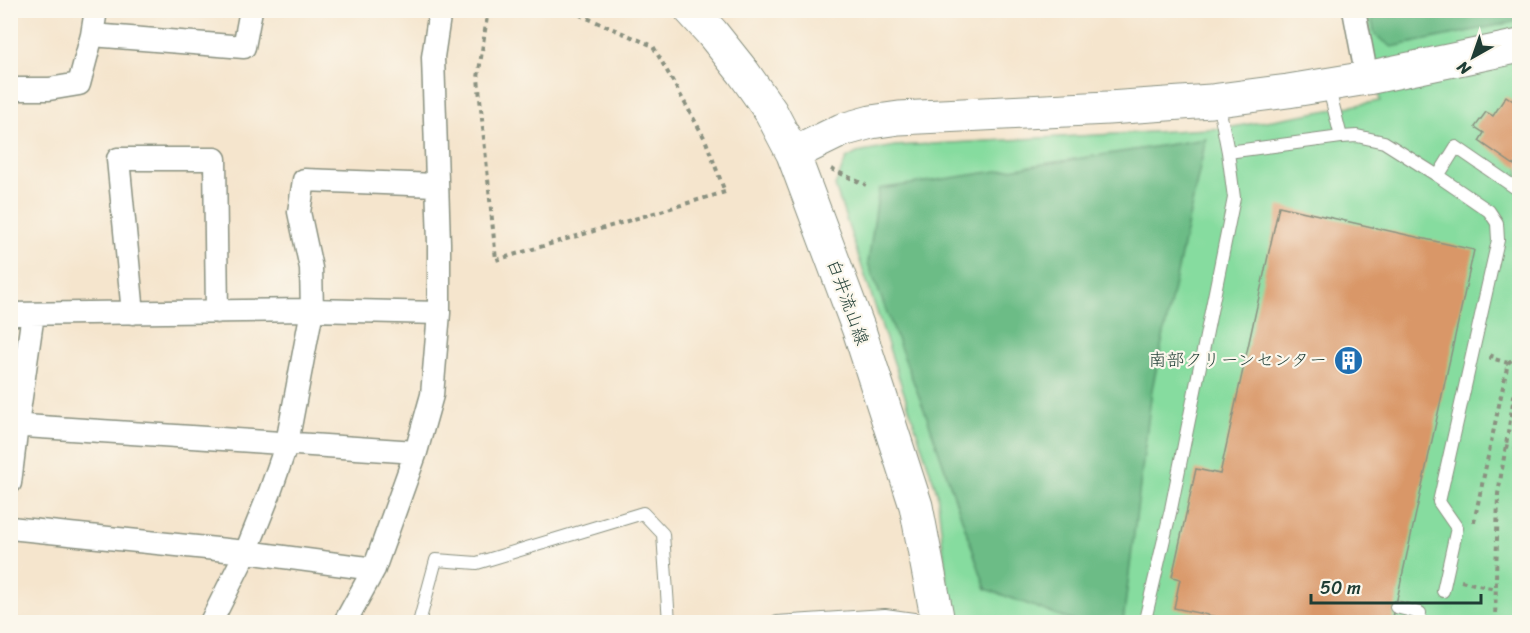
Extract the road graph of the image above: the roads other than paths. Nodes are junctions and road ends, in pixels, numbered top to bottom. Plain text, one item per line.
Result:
1 (96, 10) edge
2 (251, 10) edge
3 (440, 10) edge
4 (691, 10) edge
5 (1354, 10) edge
6 (92, 35) junction
7 (1520, 46) edge
8 (1367, 78) junction
9 (1328, 84) junction
10 (10, 89) edge
11 (1218, 100) junction
12 (1341, 137) junction
13 (1228, 152) junction
14 (793, 154) junction
15 (1438, 176) junction
16 (436, 185) junction
17 (1520, 191) edge
18 (312, 310) junction
19 (217, 312) junction
20 (133, 313) junction
21 (439, 313) junction
22 (22, 314) edge
23 (14, 425) edge
24 (287, 443) junction
25 (416, 452) junction
26 (10, 483) edge
27 (10, 528) edge
28 (246, 552) junction
29 (374, 569) junction
30 (1443, 591) dead end
31 (1396, 607) dead end
32 (420, 619) dead end
33 (1150, 621) edge
34 (211, 622) edge
35 (345, 622) edge
36 (669, 622) edge
37 (777, 622) edge
38 (937, 622) edge
39 (1418, 622) edge

1 - 6 street
2 - 6 street
3 - 16 street
4 - 14 street, 白井流山線
5 - 8 street
6 - 10 street
7 - 8 street
8 - 9 street
9 - 11 street
9 - 12 lane
11 - 13 lane
11 - 14 street
12 - 13 lane
12 - 15 lane
13 - 33 lane
14 - 38 street, 白井流山線
15 - 17 lane
15 - 30 lane
16 - 18 street
16 - 21 street
18 - 19 street
18 - 21 street
18 - 24 street
19 - 20 street
19 - 20 street
20 - 22 street
21 - 25 street
22 - 23 street
23 - 24 street
23 - 26 street
24 - 25 street
24 - 28 street
25 - 29 street
27 - 28 street
28 - 29 street
28 - 34 street
29 - 35 street
31 - 39 lane
32 - 36 lane
37 - 38 lane

